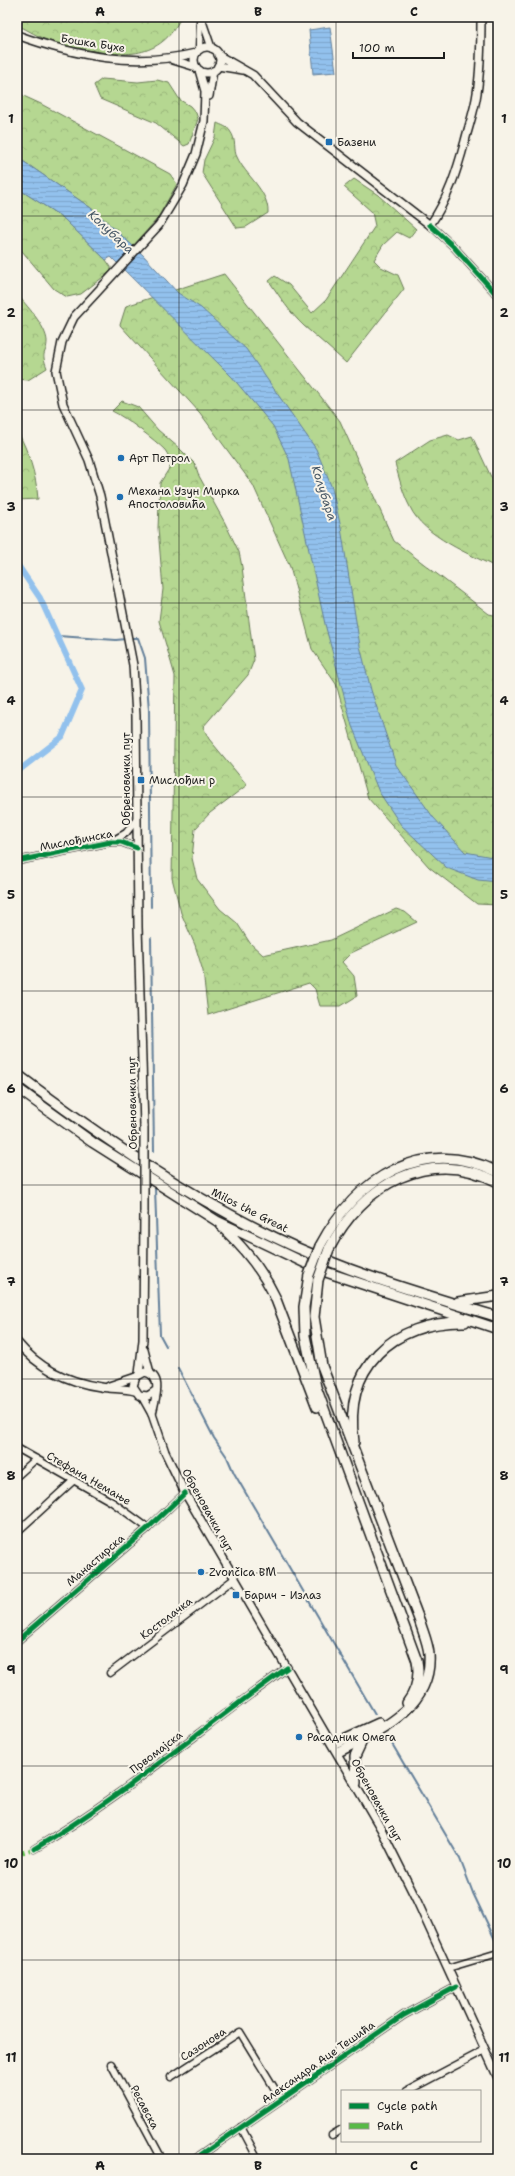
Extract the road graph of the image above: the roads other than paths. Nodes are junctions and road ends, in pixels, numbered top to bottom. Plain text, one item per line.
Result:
1 (201, 17) edge
2 (481, 17) edge
3 (17, 35) edge
4 (212, 49) junction
5 (197, 51) junction
6 (218, 55) junction
7 (167, 59) junction
8 (197, 68) junction
9 (215, 69) junction
10 (245, 70) junction
11 (205, 110) junction
12 (430, 224) junction
13 (498, 296) edge
14 (137, 819) junction
15 (111, 842) junction
16 (137, 848) junction
17 (17, 861) edge
18 (17, 1074) edge
19 (17, 1088) edge
20 (498, 1172) edge
21 (498, 1182) edge
22 (216, 1221) junction
23 (324, 1247) junction
24 (498, 1296) edge
25 (451, 1303) junction
26 (498, 1317) edge
27 (476, 1322) junction
28 (498, 1329) edge
29 (17, 1342) edge
30 (143, 1345) junction
31 (150, 1373) junction
32 (137, 1376) junction
33 (103, 1387) junction
34 (135, 1391) junction
35 (156, 1391) junction
36 (142, 1396) junction
37 (152, 1414) junction
38 (333, 1438) junction
39 (17, 1448) edge
40 (36, 1459) junction
41 (358, 1459) junction
42 (17, 1476) edge
43 (73, 1481) junction
44 (185, 1493) junction
45 (148, 1528) junction
46 (17, 1532) edge
47 (234, 1579) junction
48 (17, 1641) edge
49 (287, 1668) junction
50 (110, 1674) dead end
51 (363, 1739) junction
52 (335, 1748) junction
53 (356, 1783) junction
54 (34, 1849) dead end
55 (497, 1954) edge
56 (448, 1968) junction
57 (456, 1986) junction
58 (485, 2050) junction
59 (111, 2064) dead end
60 (170, 2077) dead end
61 (498, 2078) edge
62 (409, 2090) edge
63 (281, 2099) junction
64 (241, 2128) junction
65 (341, 2130) edge
66 (332, 2135) dead end
67 (162, 2159) edge
68 (195, 2159) edge
69 (258, 2159) edge

1 - 4 street
1 - 5 street
2 - 12 main road
3 - 7 main road, Бошка Бухе
4 - 5 main road
4 - 6 main road
5 - 7 main road, Бошка Бухе
5 - 8 main road
6 - 9 main road
6 - 10 main road
7 - 8 main road, Бошка Бухе
8 - 9 main road
8 - 11 main road
9 - 10 main road
9 - 11 main road
10 - 12 main road
11 - 14 main road, Обреновачки пут
12 - 13 street
14 - 15 street, Мислођинска
14 - 16 main road, Обреновачки пут
15 - 16 street, Мислођинска
15 - 17 street, Мислођинска
16 - 30 main road, Обреновачки пут, bridge
18 - 25 highway, Milos the Great
19 - 22 highway
20 - 23 highway
21 - 23 highway
22 - 27 highway
22 - 38 highway
23 - 38 highway, bridge
23 - 41 highway, bridge
24 - 25 highway
25 - 26 highway, Milos the Great
27 - 28 highway
27 - 41 highway
29 - 33 main road
30 - 31 main road, Обреновачки пут
30 - 32 main road, Обреновачки пут
31 - 32 main road
31 - 35 main road
32 - 33 main road
32 - 34 main road
33 - 34 main road
34 - 36 main road
35 - 36 main road
35 - 37 main road, Обреновачки пут
36 - 37 main road, Обреновачки пут
37 - 44 main road, Обреновачки пут
38 - 52 highway
39 - 40 street, Стефана Немање
40 - 42 street
40 - 43 street, Стефана Немање
41 - 51 highway
43 - 45 street, Стефана Немање
43 - 46 street
44 - 45 street, Манастирска
44 - 47 main road, Обреновачки пут
45 - 48 street, Манастирска
47 - 49 main road, Обреновачки пут
47 - 50 street, Костолачка
49 - 52 main road, Обреновачки пут
49 - 54 street, Првомајска
51 - 52 highway
51 - 53 highway
52 - 53 main road, Обреновачки пут
53 - 56 main road, Обреновачки пут
55 - 56 street
56 - 57 main road, Обреновачки пут
57 - 58 main road, Обреновачки пут
57 - 63 street, Александра Аце Тешића
58 - 61 main road, Обреновачки пут
58 - 62 street
59 - 67 street, Ресавска
60 - 63 street, Сазонова
63 - 64 street, Александра Аце Тешића
64 - 68 street, Александра Аце Тешића
64 - 69 street
65 - 66 street

